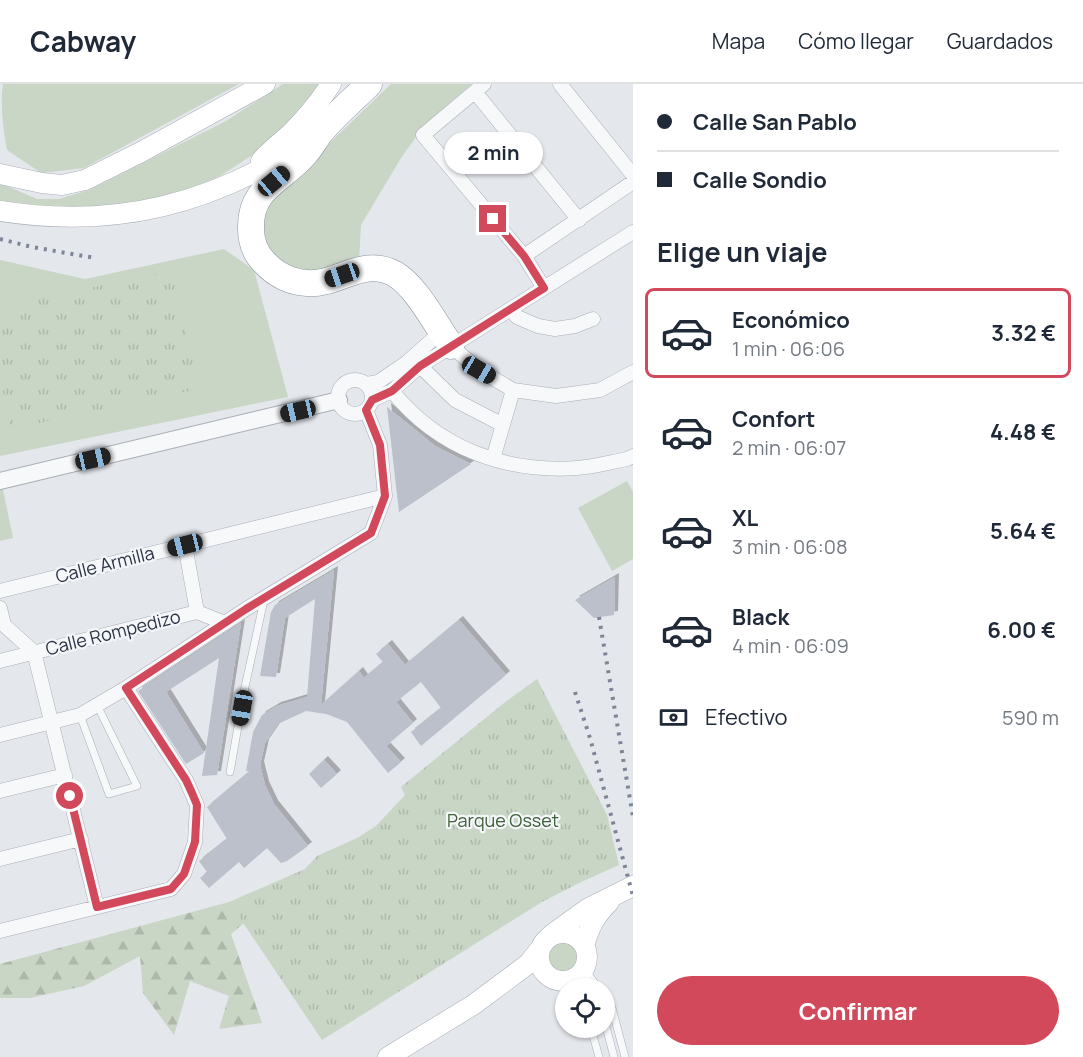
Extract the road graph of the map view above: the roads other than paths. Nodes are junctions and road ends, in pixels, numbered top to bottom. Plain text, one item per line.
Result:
1 (265, 84) edge
2 (331, 84) edge
3 (369, 84) edge
4 (560, 84) edge
5 (480, 88) edge
6 (322, 131) junction
7 (0, 158) edge
8 (250, 175) junction
9 (633, 175) edge
10 (9, 176) edge
11 (633, 182) edge
12 (0, 211) edge
13 (579, 220) junction
14 (633, 232) edge
15 (524, 256) junction
16 (544, 288) junction
17 (511, 309) junction
18 (592, 319) dead end
19 (447, 341) junction
20 (420, 366) junction
21 (633, 372) edge
22 (367, 384) junction
23 (513, 390) junction
24 (392, 391) junction
25 (339, 400) junction
26 (369, 405) junction
27 (503, 425) junction
28 (493, 459) junction
29 (631, 460) edge
30 (0, 481) edge
31 (385, 496) junction
32 (185, 545) junction
33 (0, 591) edge
34 (265, 597) junction
35 (0, 608) edge
36 (197, 612) junction
37 (225, 623) junction
38 (34, 652) junction
39 (0, 660) edge
40 (126, 688) junction
41 (97, 705) junction
42 (80, 715) junction
43 (52, 723) junction
44 (0, 735) edge
45 (230, 772) dead end
46 (65, 775) junction
47 (0, 791) edge
48 (81, 839) junction
49 (0, 859) edge
50 (628, 888) edge
51 (97, 907) junction
52 (0, 931) edge
53 (544, 944) junction
54 (584, 945) junction
55 (556, 978) edge
56 (561, 978) edge
57 (574, 978) edge
58 (473, 1005) junction
59 (615, 1019) edge
60 (594, 1038) edge
61 (609, 1038) edge
62 (388, 1057) edge
63 (599, 1057) edge
64 (614, 1057) edge
65 (625, 1057) edge

1 - 10 main road
2 - 8 main road
3 - 6 highway
4 - 9 street
5 - 13 street
5 - 15 street
6 - 8 main road
6 - 19 highway
7 - 10 main road
8 - 12 main road
11 - 13 street
13 - 15 street
14 - 16 street
15 - 16 street
16 - 17 street
17 - 18 street
17 - 19 street
19 - 20 street
19 - 22 street
19 - 23 street
20 - 24 street
20 - 27 street
21 - 23 street
22 - 25 street
22 - 26 street
23 - 27 street
24 - 26 street
24 - 28 street
25 - 26 street
25 - 30 street
26 - 31 street
27 - 28 street
28 - 29 street
31 - 32 street, Calle Armilla
31 - 34 street
32 - 33 street, Calle Armilla
32 - 36 street
34 - 37 street
34 - 45 lane
35 - 38 street
36 - 37 street, Calle Rompedizo
36 - 38 street, Calle Rompedizo
37 - 40 street
38 - 39 street, Calle Rompedizo
38 - 43 street
40 - 41 street
40 - 51 street
41 - 42 street
41 - 42 lane
42 - 43 street
43 - 44 street
43 - 46 street
46 - 47 street
46 - 48 street
48 - 49 street
48 - 51 street
50 - 53 main road
50 - 54 main road
51 - 52 street
53 - 54 main road
53 - 56 main road
53 - 58 main road
54 - 57 main road
55 - 58 main road
58 - 62 main road
59 - 65 lane
60 - 63 lane
61 - 64 lane

